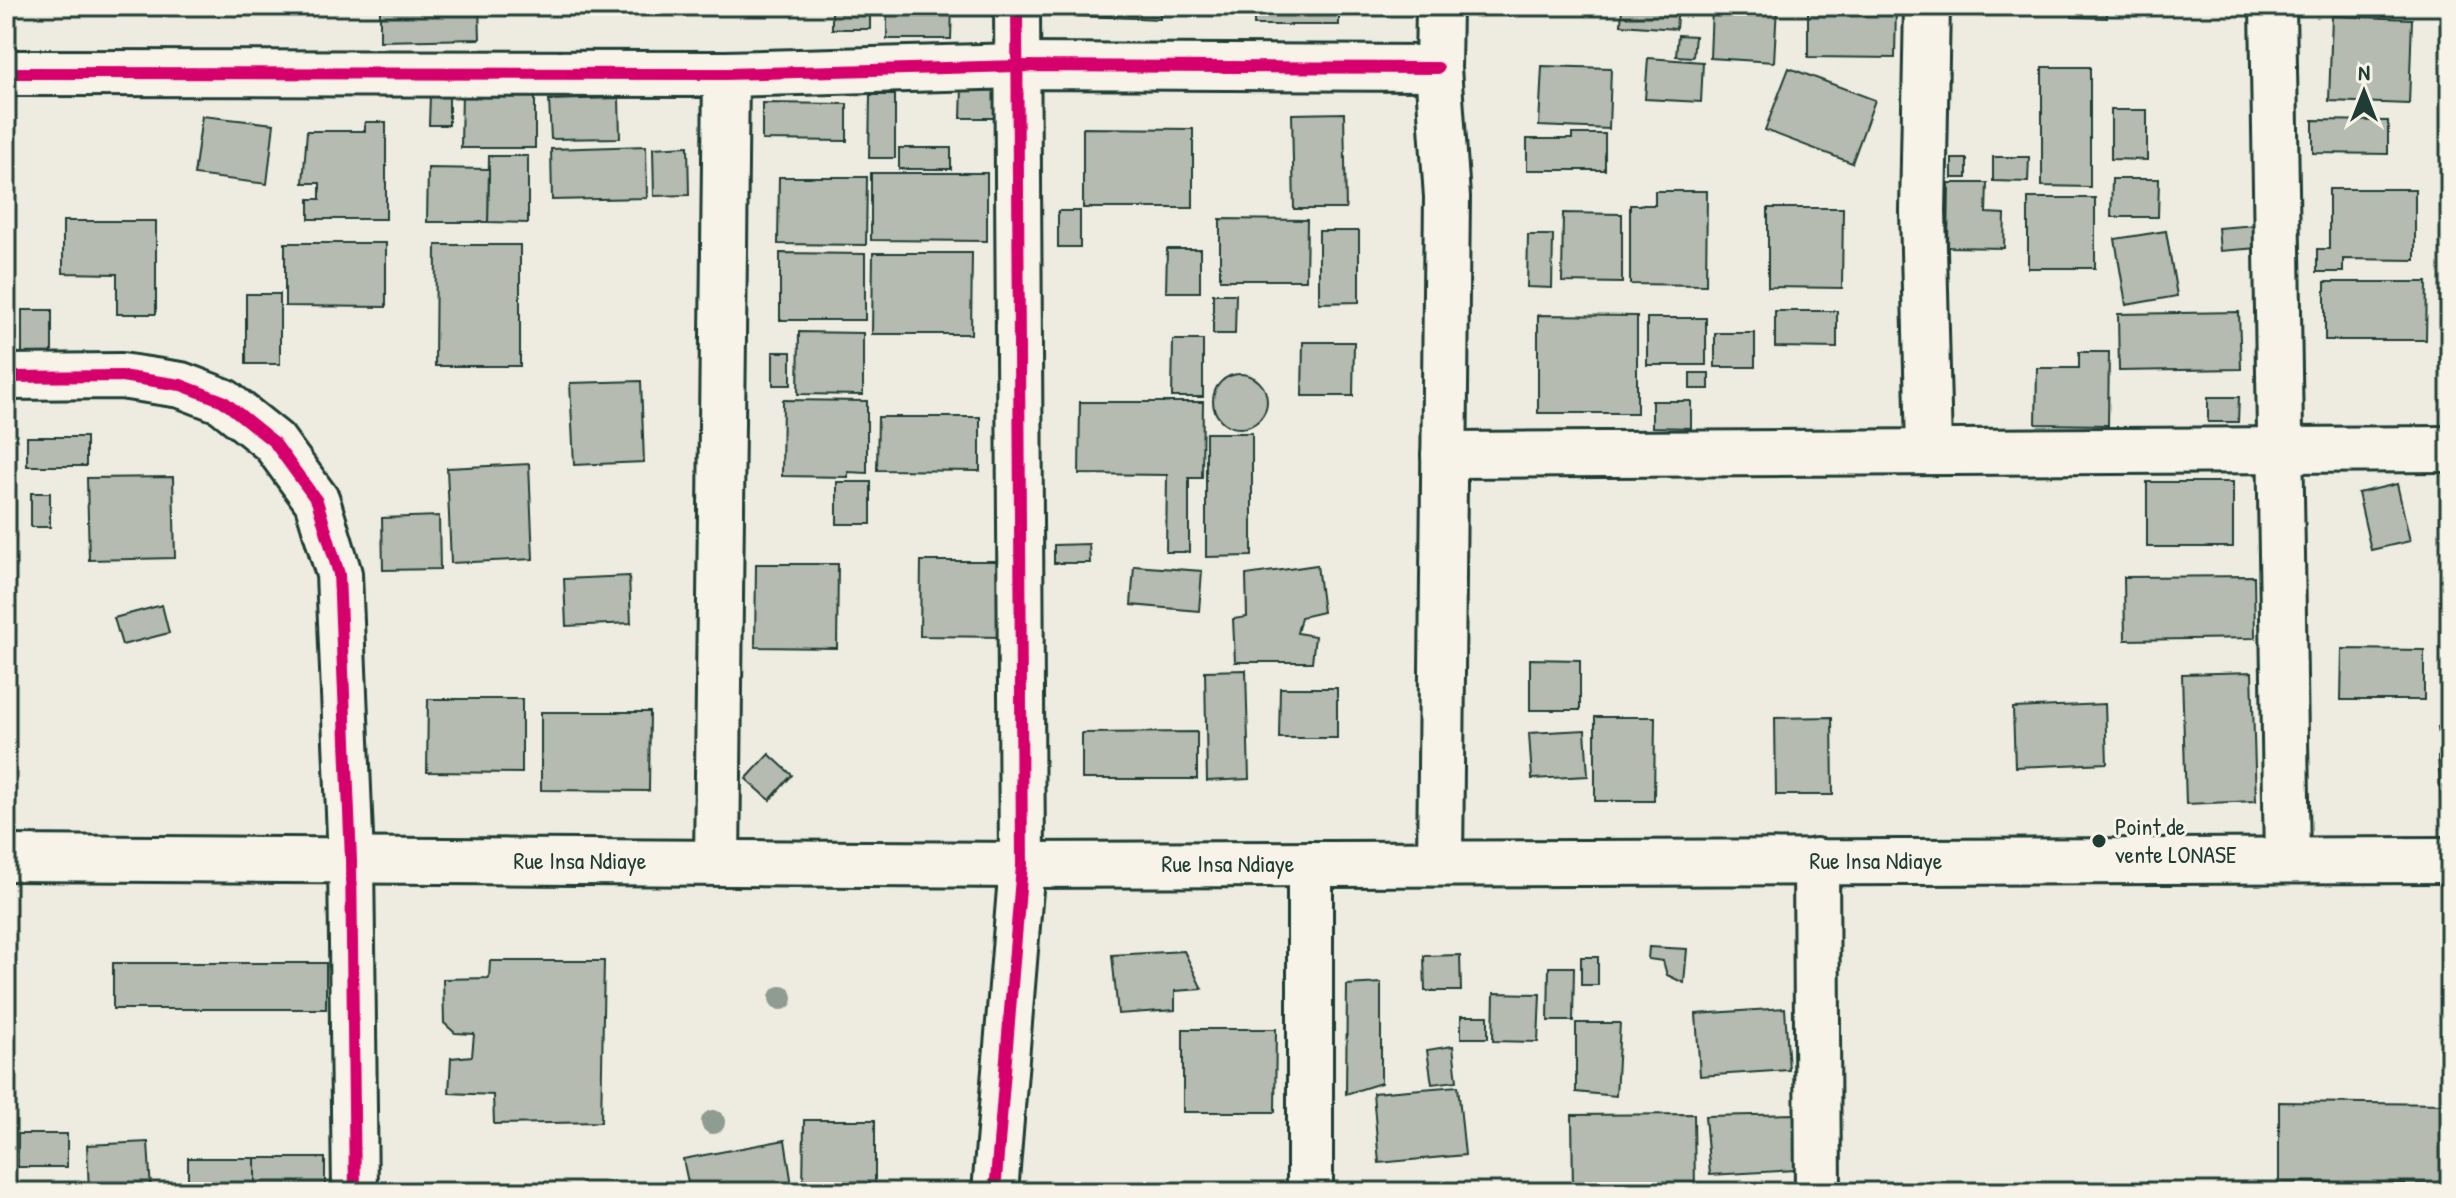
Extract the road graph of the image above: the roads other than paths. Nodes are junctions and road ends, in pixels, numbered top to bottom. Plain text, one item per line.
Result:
1 (1017, 6) edge
2 (1439, 6) edge
3 (1927, 6) edge
4 (2273, 6) edge
5 (1018, 66) junction
6 (1438, 68) junction
7 (6, 73) edge
8 (726, 74) junction
9 (6, 377) edge
10 (1929, 449) junction
11 (2282, 449) junction
12 (2450, 449) edge
13 (1444, 455) junction
14 (6, 858) edge
15 (351, 860) junction
16 (2287, 860) junction
17 (2450, 860) edge
18 (1816, 861) junction
19 (717, 862) junction
20 (1440, 863) junction
21 (1310, 864) junction
22 (1022, 865) junction
23 (355, 1192) edge
24 (995, 1192) edge
25 (1310, 1192) edge
26 (1818, 1192) edge

1 - 5 street
2 - 6 street
3 - 10 street
4 - 11 street
5 - 6 street
5 - 8 street
5 - 22 street
6 - 13 street
7 - 8 street
8 - 19 street
9 - 15 street
10 - 11 street
10 - 13 street
11 - 12 street
11 - 16 street
13 - 20 street
14 - 15 street, Rue Insa Ndiaye
15 - 19 street, Rue Insa Ndiaye
15 - 23 street
16 - 17 street, Rue Insa Ndiaye
16 - 18 street, Rue Insa Ndiaye
18 - 20 street, Rue Insa Ndiaye
18 - 26 street
19 - 22 street, Rue Insa Ndiaye
20 - 21 street, Rue Insa Ndiaye
21 - 22 street, Rue Insa Ndiaye
21 - 25 street
22 - 24 street

